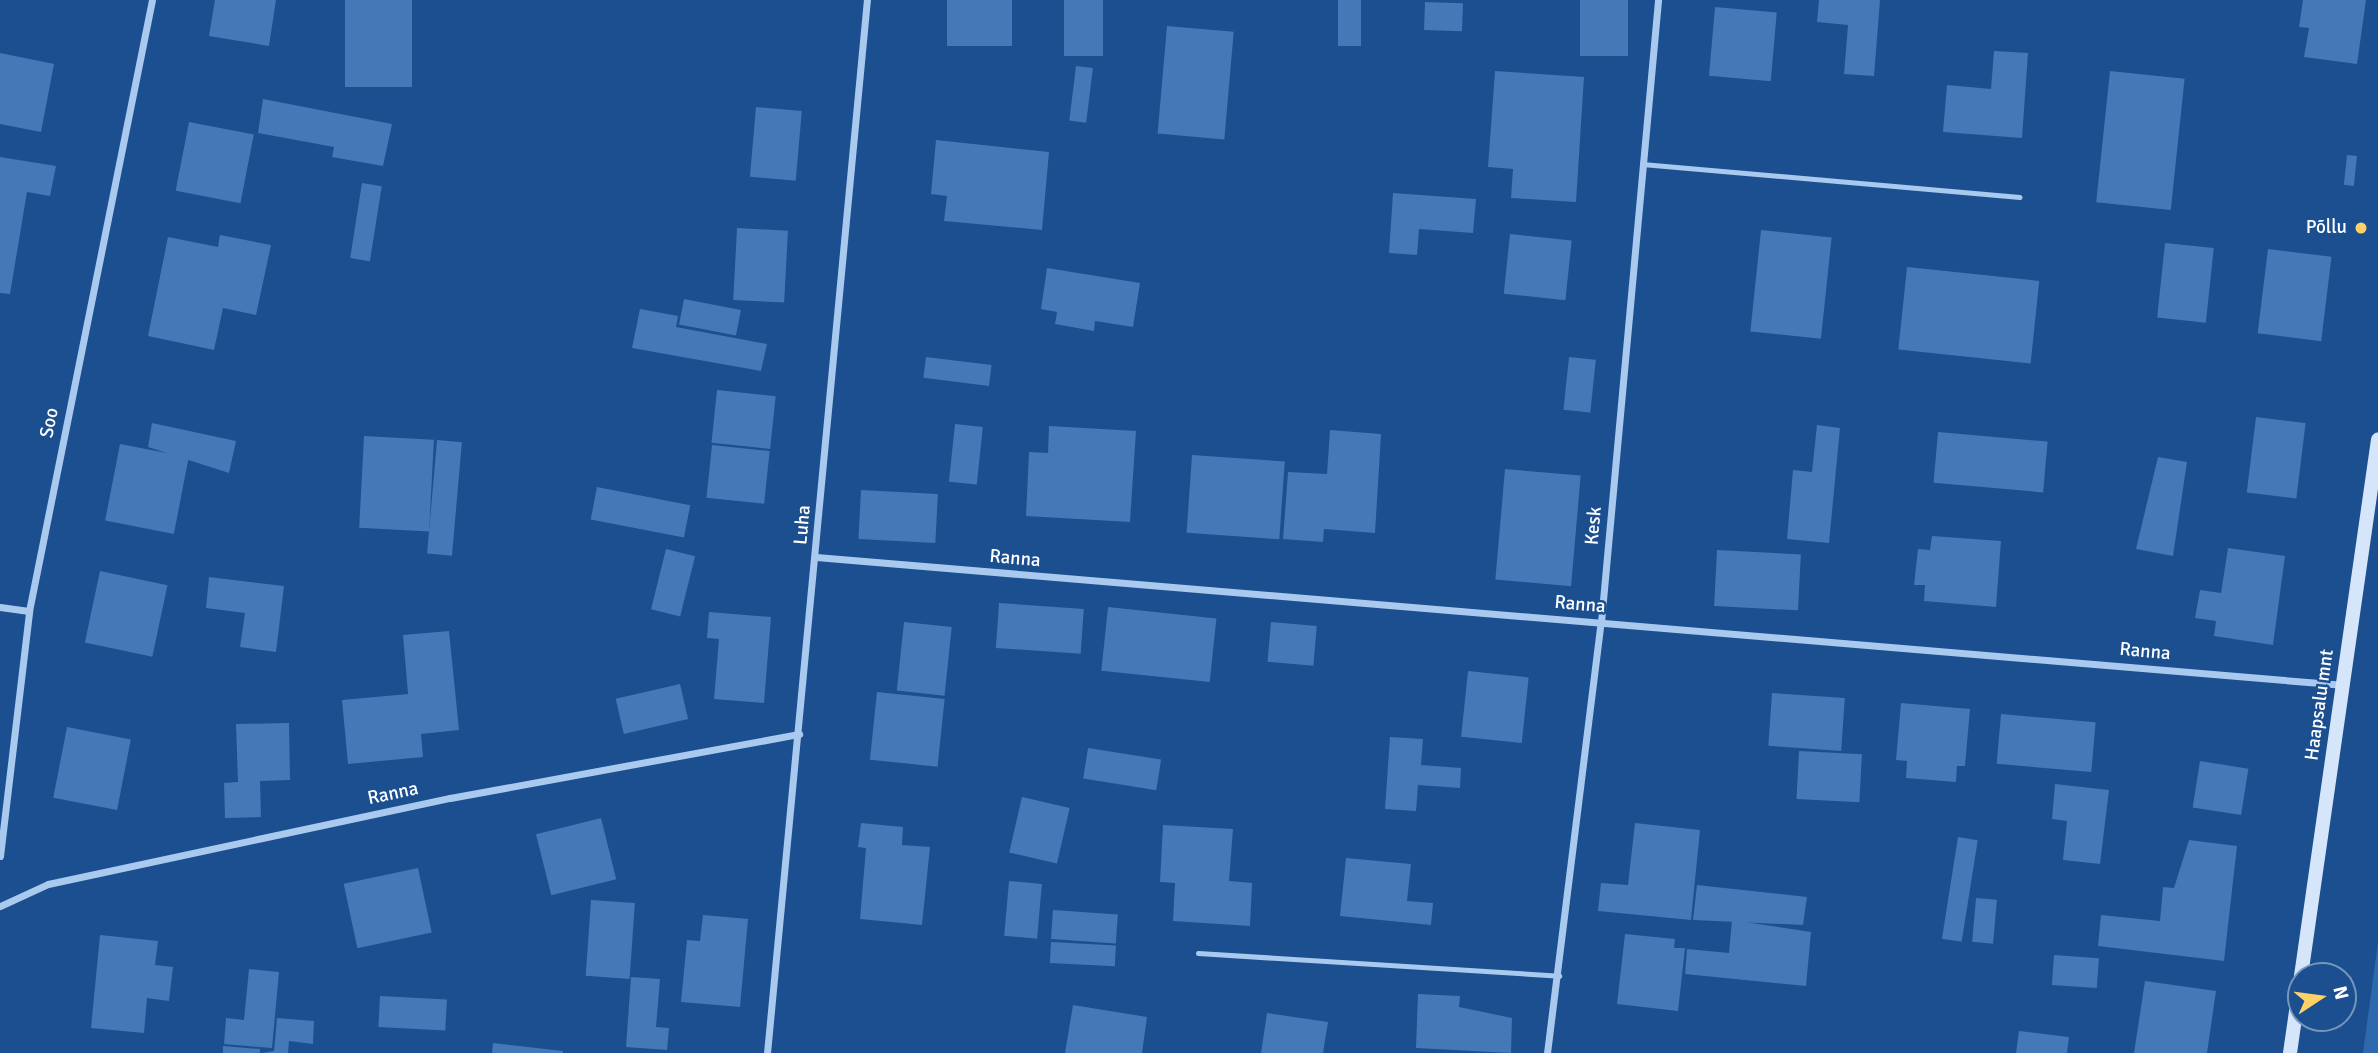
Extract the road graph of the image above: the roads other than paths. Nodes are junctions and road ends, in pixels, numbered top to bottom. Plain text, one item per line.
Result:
1 (152, 0) edge
2 (867, 0) edge
3 (1658, 0) edge
4 (1642, 164) junction
5 (2020, 197) dead end
6 (2378, 440) edge
7 (816, 557) junction
8 (0, 607) edge
9 (29, 611) junction
10 (1601, 622) junction
11 (2342, 685) junction
12 (799, 734) junction
13 (0, 856) edge
14 (0, 906) edge
15 (1198, 953) dead end
16 (2303, 962) edge
17 (1559, 976) junction
18 (2293, 1032) edge
19 (767, 1053) edge
20 (1547, 1053) edge
21 (2290, 1053) edge

1 - 9 street, Soo
2 - 7 street, Luha
3 - 4 street, Kesk
4 - 5 lane
4 - 10 street, Kesk
6 - 11 main road, Haapsalu mnt
7 - 10 street, Ranna
7 - 12 street, Luha
8 - 9 street
9 - 13 street, Soo
10 - 11 street, Ranna
10 - 17 street, Kesk
11 - 16 main road, Haapsalu mnt
12 - 14 street, Ranna
12 - 19 street, Luha
15 - 17 lane
17 - 20 street, Kesk
18 - 21 main road, Haapsalu mnt

